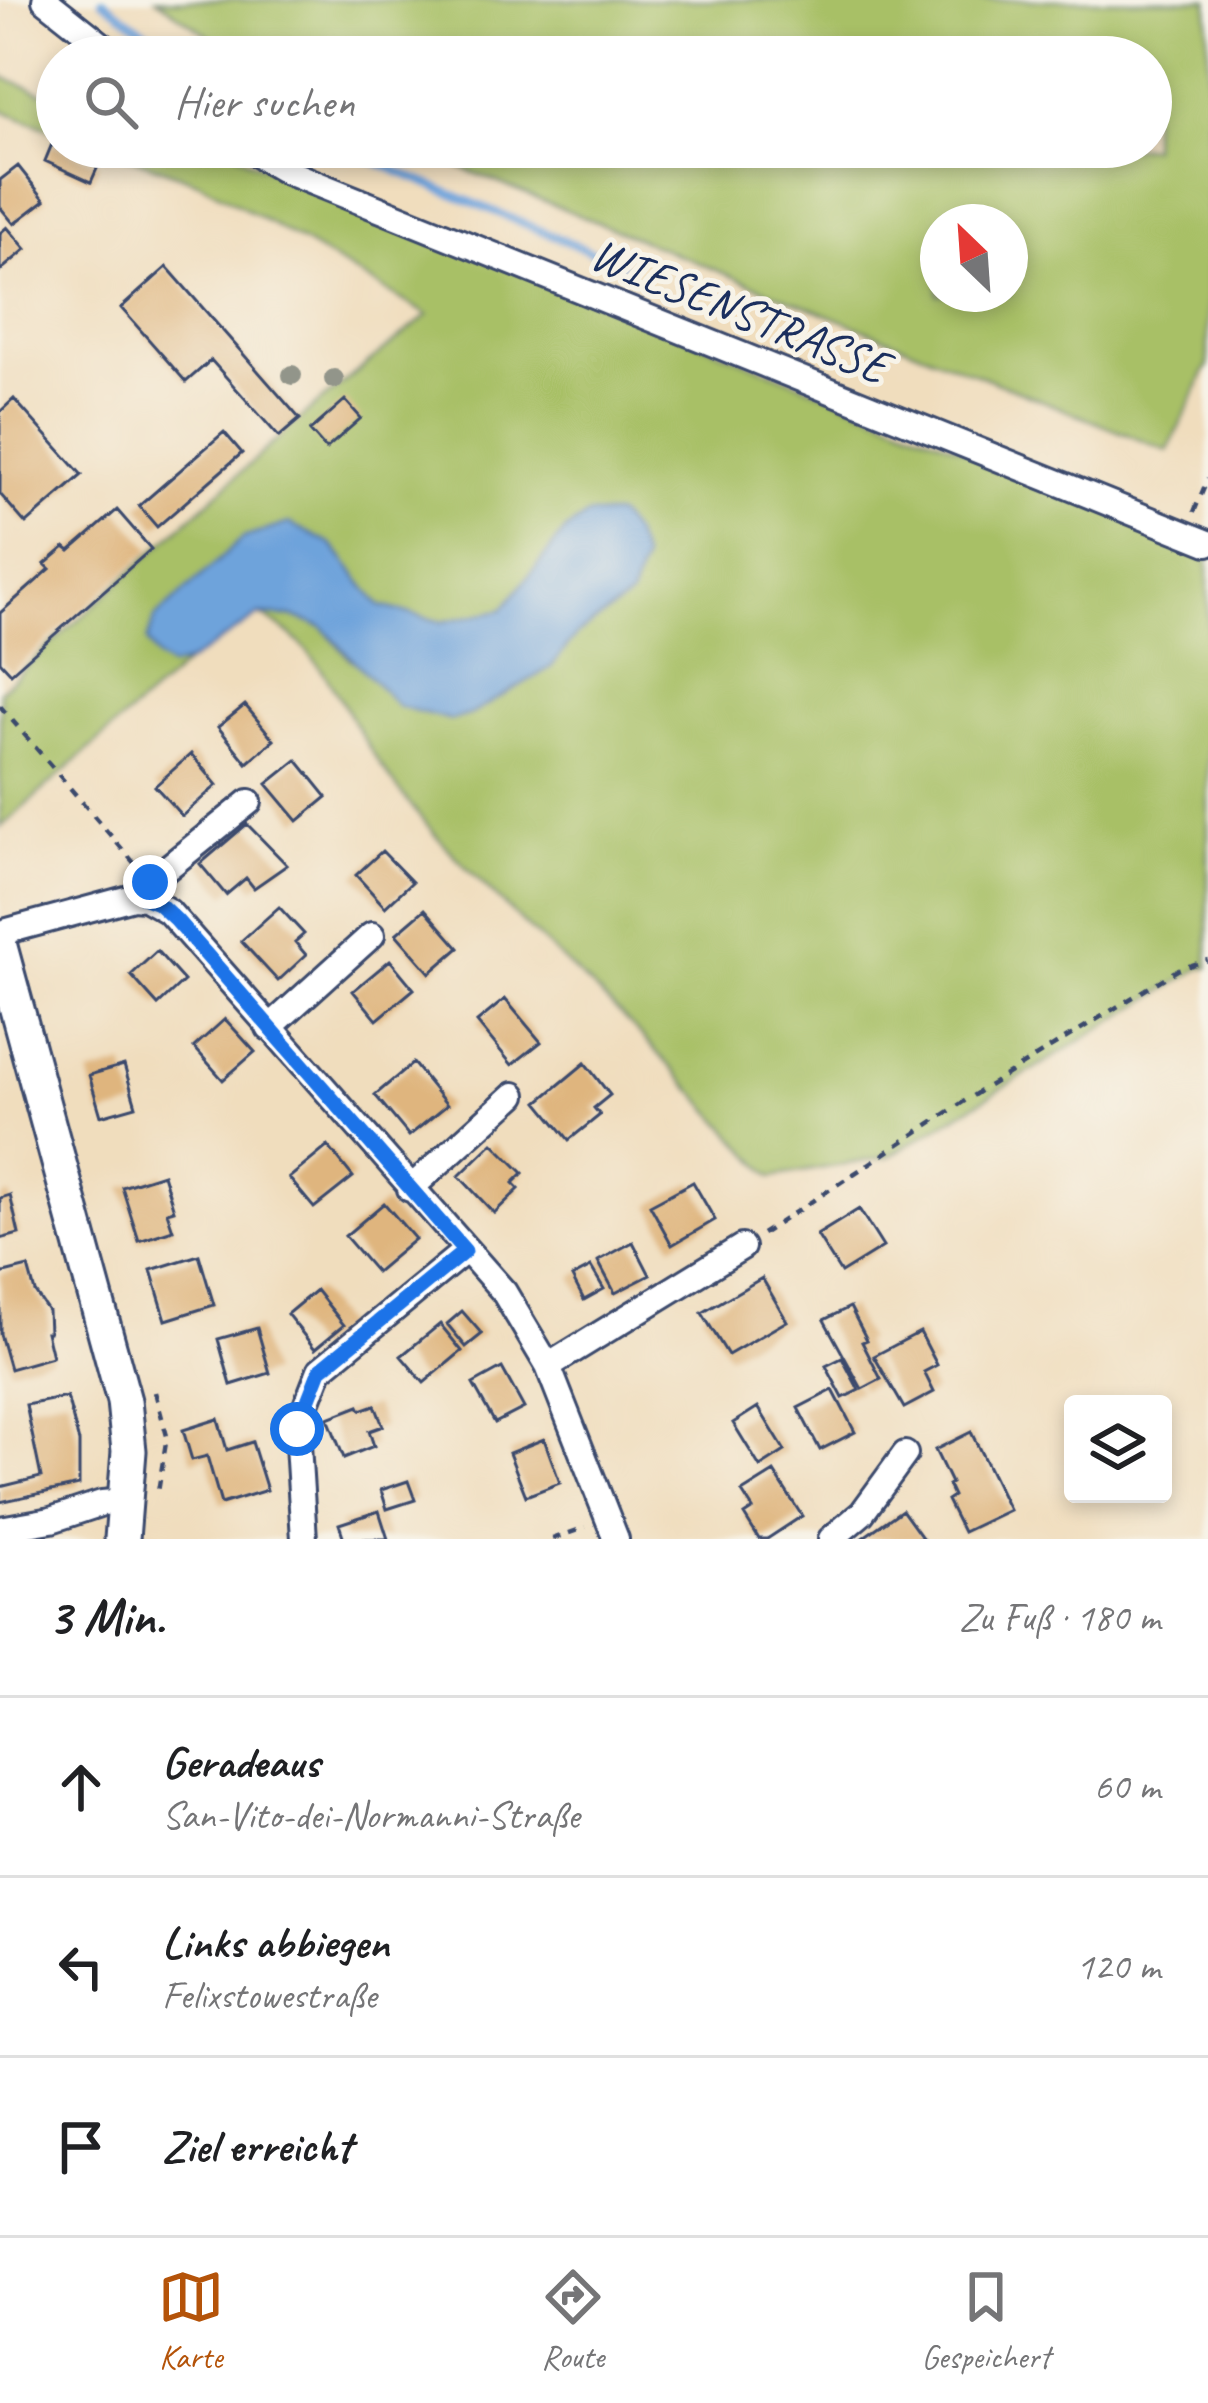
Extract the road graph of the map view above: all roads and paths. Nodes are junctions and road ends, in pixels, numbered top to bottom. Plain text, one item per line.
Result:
1 (45, 0) edge
2 (90, 36) edge
3 (278, 168) edge
4 (1208, 478) edge
5 (1197, 539) edge
6 (0, 706) edge
7 (249, 802) dead end
8 (148, 890) junction
9 (0, 933) edge
10 (372, 934) dead end
11 (0, 947) edge
12 (1208, 960) edge
13 (269, 1028) junction
14 (514, 1095) dead end
15 (410, 1189) junction
16 (742, 1246) joint
17 (465, 1251) junction
18 (548, 1366) junction
19 (905, 1454) dead end
20 (126, 1502) junction
21 (0, 1529) edge
22 (612, 1529) edge
23 (122, 1539) edge
24 (304, 1539) edge
25 (552, 1539) edge
26 (831, 1539) edge

1 - 2 street
3 - 5 street, WIESENSTRASSE
4 - 5 path
6 - 8 path
7 - 8 street
8 - 9 street
8 - 13 street
10 - 13 street
11 - 20 main road
12 - 16 path
13 - 15 street
14 - 15 street
15 - 17 street
16 - 18 street
17 - 18 street
17 - 24 street
18 - 22 street
19 - 26 street
20 - 21 street
20 - 23 main road
22 - 25 path

